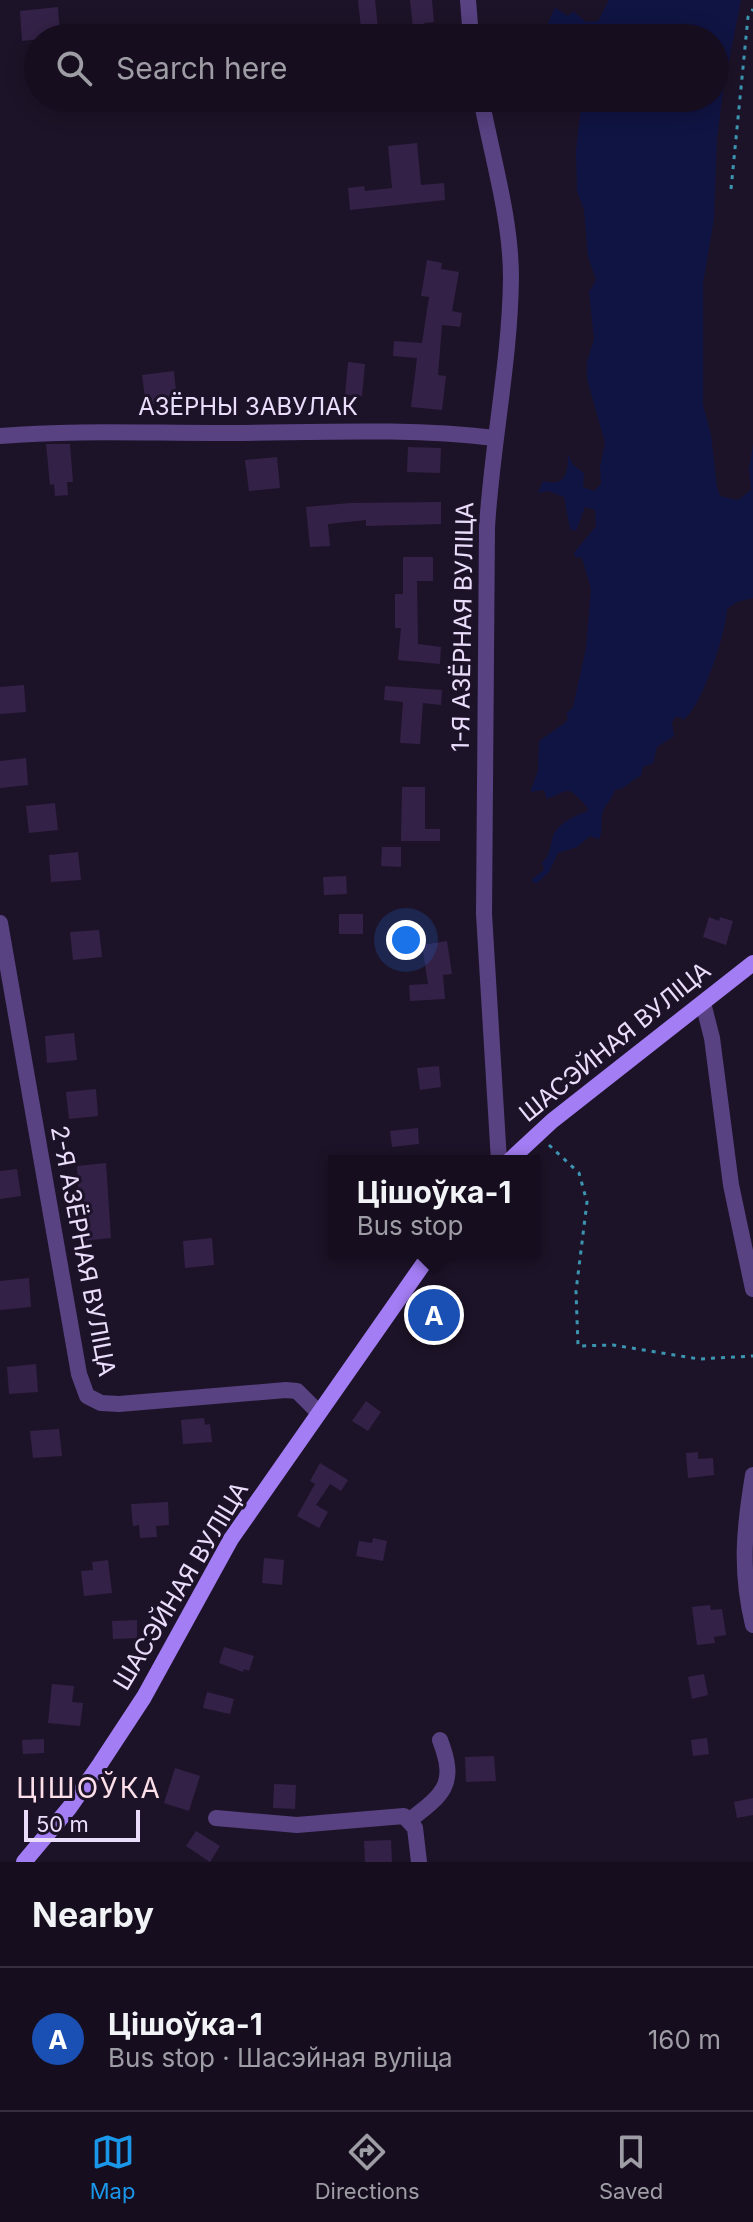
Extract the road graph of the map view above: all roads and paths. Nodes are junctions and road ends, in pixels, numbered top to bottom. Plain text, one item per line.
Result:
1 (468, 0) edge
2 (753, 9) edge
3 (470, 24) edge
4 (484, 112) edge
5 (731, 189) dead end
6 (0, 436) edge
7 (495, 438) junction
8 (0, 923) edge
9 (753, 963) edge
10 (703, 1003) junction
11 (538, 1133) junction
12 (499, 1155) edge
13 (515, 1155) edge
14 (427, 1259) edge
15 (753, 1289) edge
16 (753, 1356) edge
17 (318, 1412) junction
18 (753, 1475) edge
19 (753, 1625) edge
20 (440, 1740) dead end
21 (216, 1818) dead end
22 (410, 1820) junction
23 (24, 1862) edge
24 (419, 1862) edge

1 - 3 street
2 - 5 path
4 - 7 street, 1-Я АЗЁРНАЯ ВУЛІЦА
6 - 7 street, АЗЁРНЫ ЗАВУЛАК
7 - 12 street, 1-Я АЗЁРНАЯ ВУЛІЦА
8 - 17 street, 2-Я АЗЁРНАЯ ВУЛІЦА
9 - 10 main road, ШАСЭЙНАЯ ВУЛІЦА
10 - 11 main road, ШАСЭЙНАЯ ВУЛІЦА
10 - 15 street
11 - 13 main road, ШАСЭЙНАЯ ВУЛІЦА
11 - 16 path
14 - 17 main road, ШАСЭЙНАЯ ВУЛІЦА
17 - 23 main road, ШАСЭЙНАЯ ВУЛІЦА
18 - 19 street
20 - 22 street
21 - 22 street
22 - 24 street

